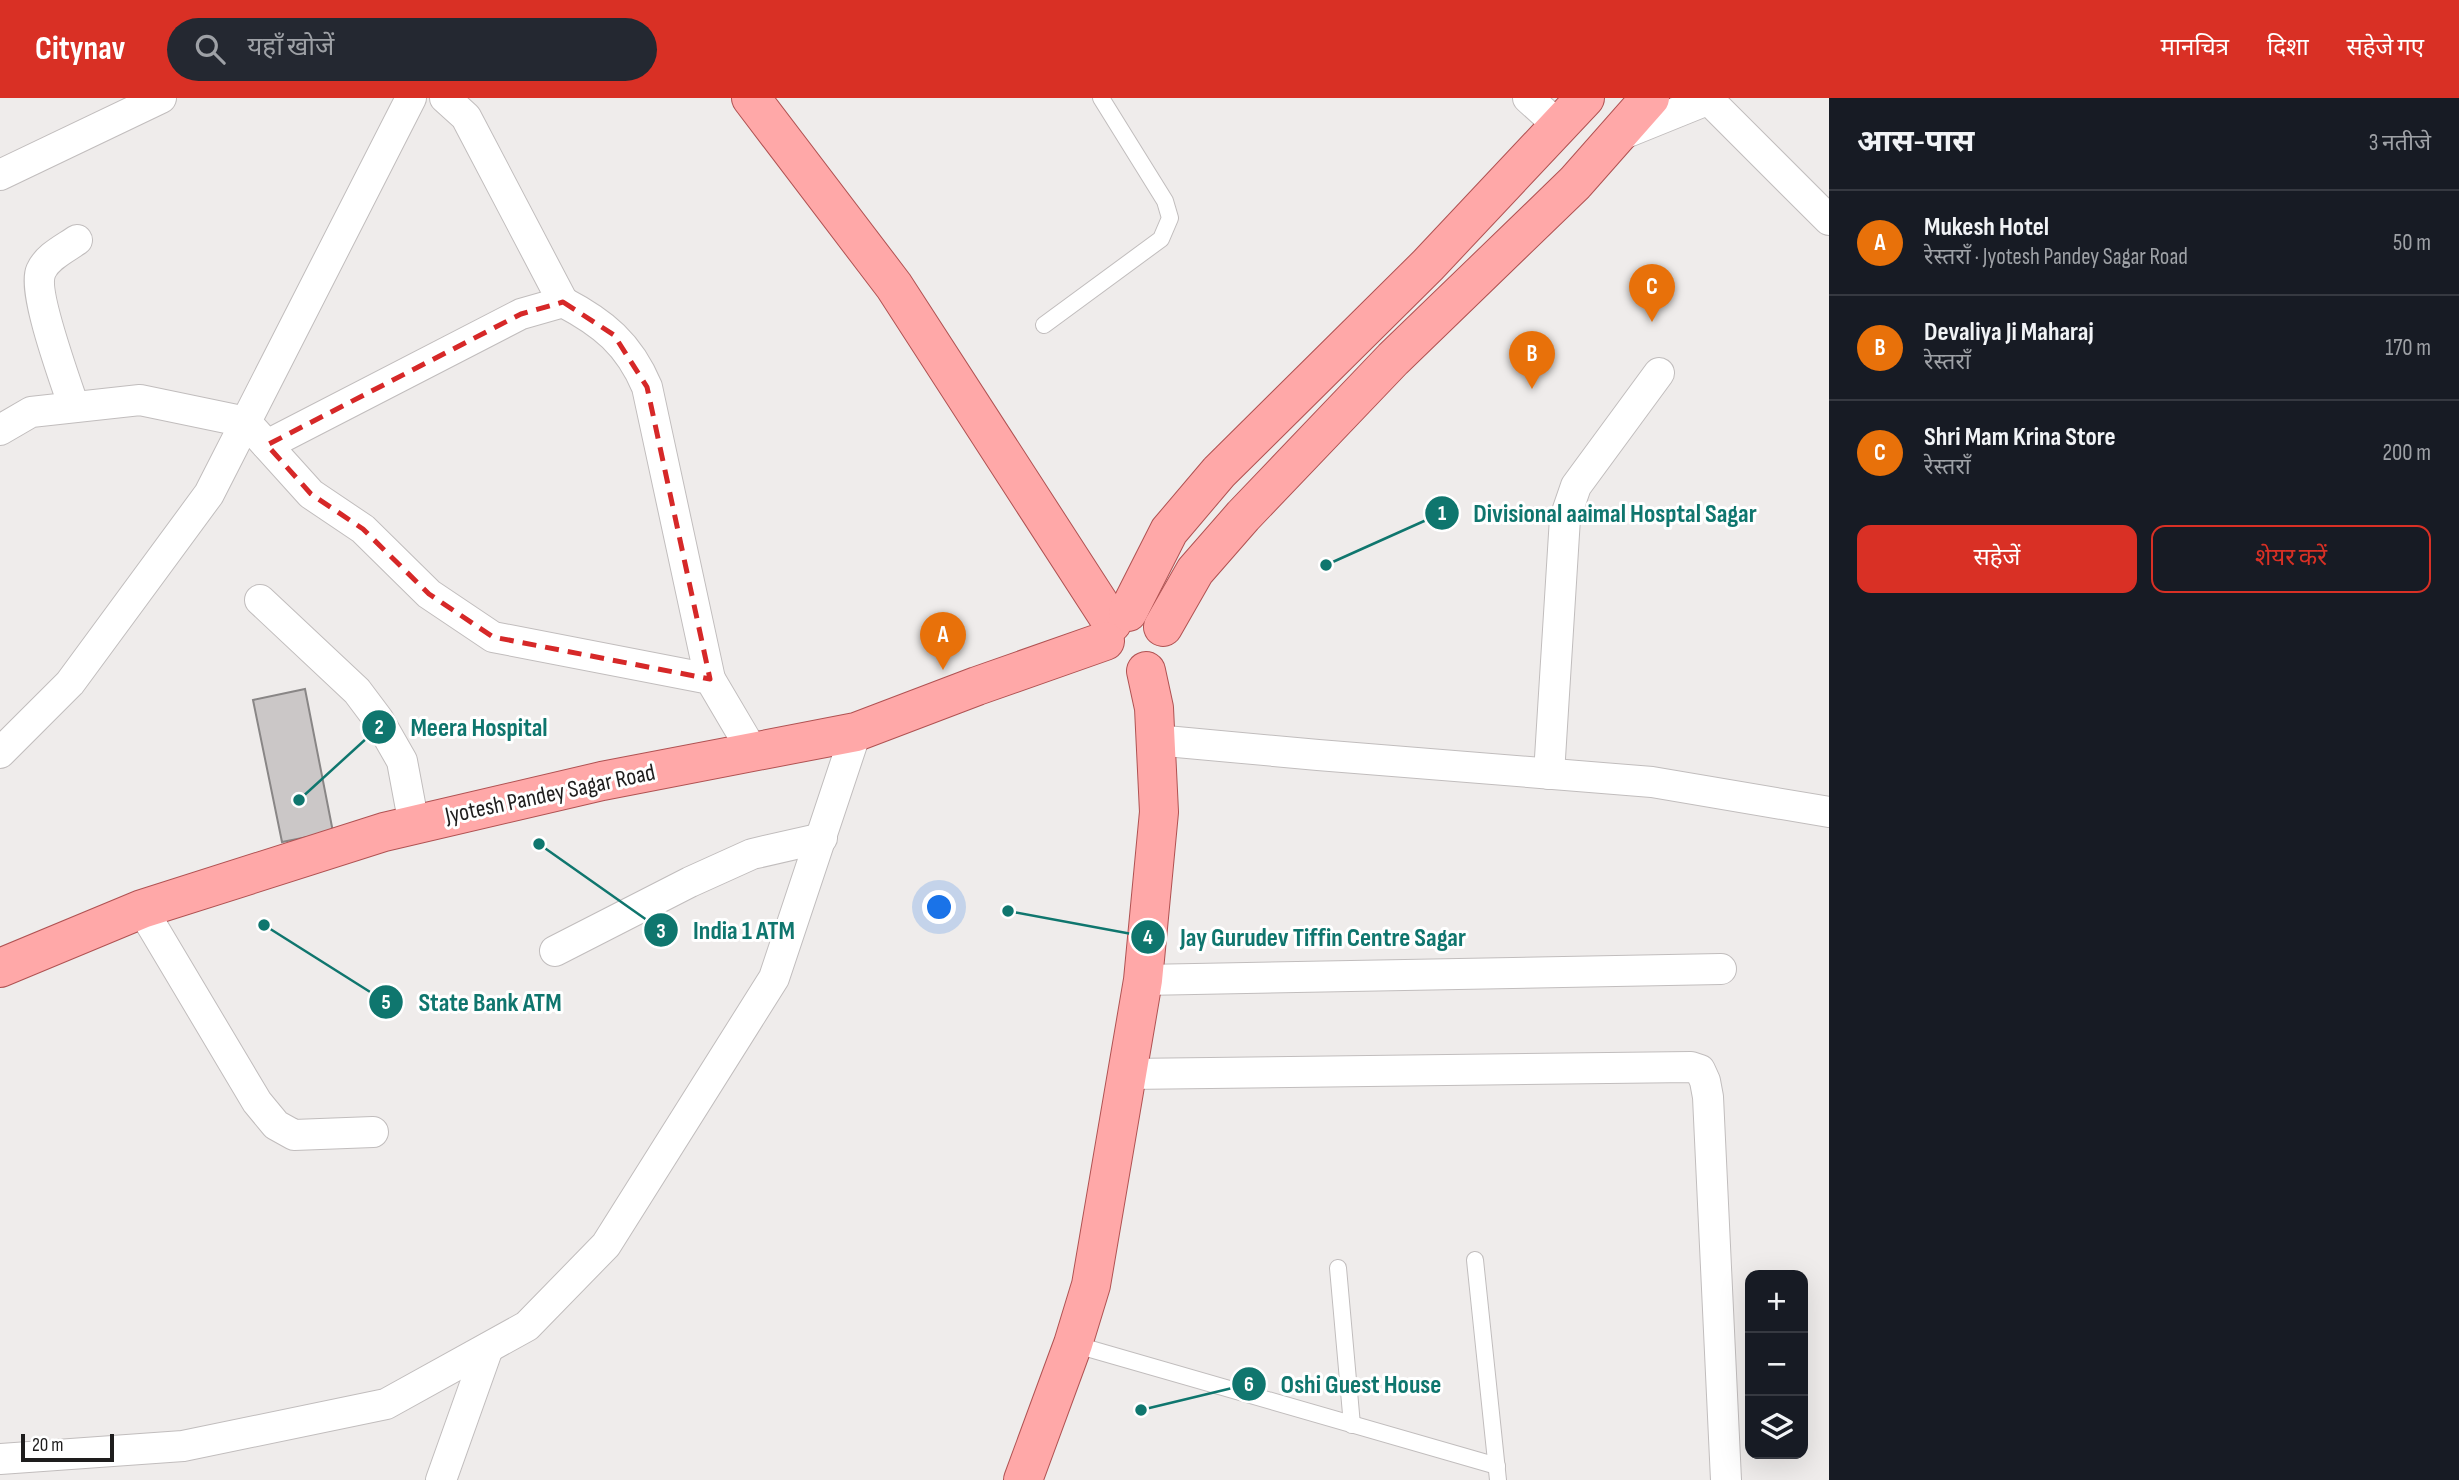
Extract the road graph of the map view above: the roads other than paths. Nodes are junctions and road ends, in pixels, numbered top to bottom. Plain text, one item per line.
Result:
1 (162, 98) edge
2 (411, 98) edge
3 (445, 98) edge
4 (751, 98) edge
5 (1101, 98) edge
6 (1528, 98) edge
7 (1585, 98) edge
8 (1650, 98) edge
9 (1710, 99) edge
10 (1559, 125) junction
11 (1615, 137) junction
12 (0, 175) edge
13 (1829, 220) edge
14 (77, 240) dead end
15 (563, 302) junction
16 (1044, 324) dead end
17 (1659, 373) dead end
18 (74, 407) junction
19 (246, 422) junction
20 (0, 430) edge
21 (267, 445) junction
22 (260, 600) dead end
23 (1115, 625) junction
24 (1163, 627) junction
25 (1146, 671) junction
26 (710, 679) junction
27 (856, 732) junction
28 (1155, 740) junction
29 (753, 752) junction
30 (0, 753) edge
31 (1549, 774) junction
32 (1829, 812) edge
33 (414, 825) junction
34 (822, 838) junction
35 (142, 908) junction
36 (555, 951) dead end
37 (0, 968) edge
38 (1721, 969) dead end
39 (1143, 980) junction
40 (1127, 1074) junction
41 (373, 1132) dead end
42 (1475, 1260) dead end
43 (1338, 1268) dead end
44 (1073, 1344) junction
45 (488, 1348) junction
46 (1352, 1425) junction
47 (0, 1459) edge
48 (1497, 1473) edge
49 (441, 1480) edge
50 (1023, 1480) edge
51 (1726, 1480) edge

1 - 12 street
2 - 19 street
3 - 15 street
4 - 23 main road
5 - 16 lane
6 - 10 street
7 - 10 main road
8 - 11 main road
9 - 11 street
9 - 13 street
10 - 23 main road
11 - 24 main road
14 - 18 street
15 - 21 street
15 - 26 street
17 - 31 street
18 - 19 street
18 - 20 street
19 - 21 street
19 - 30 street
21 - 26 street
22 - 33 street
23 - 24 main road
23 - 25 main road
23 - 27 main road, Jyotesh Pandey Sagar Road
24 - 25 main road
25 - 28 main road
26 - 29 street
27 - 29 main road, Jyotesh Pandey Sagar Road
27 - 34 street
28 - 31 street
28 - 39 main road
29 - 33 main road, Jyotesh Pandey Sagar Road
31 - 32 street
33 - 35 main road, Jyotesh Pandey Sagar Road
34 - 36 street
34 - 45 street
35 - 37 main road, Jyotesh Pandey Sagar Road
35 - 41 street
38 - 39 street
39 - 40 main road
40 - 44 main road
40 - 51 street
42 - 48 lane
43 - 46 lane
44 - 46 lane
44 - 50 main road
45 - 47 street
45 - 49 street
46 - 48 lane

